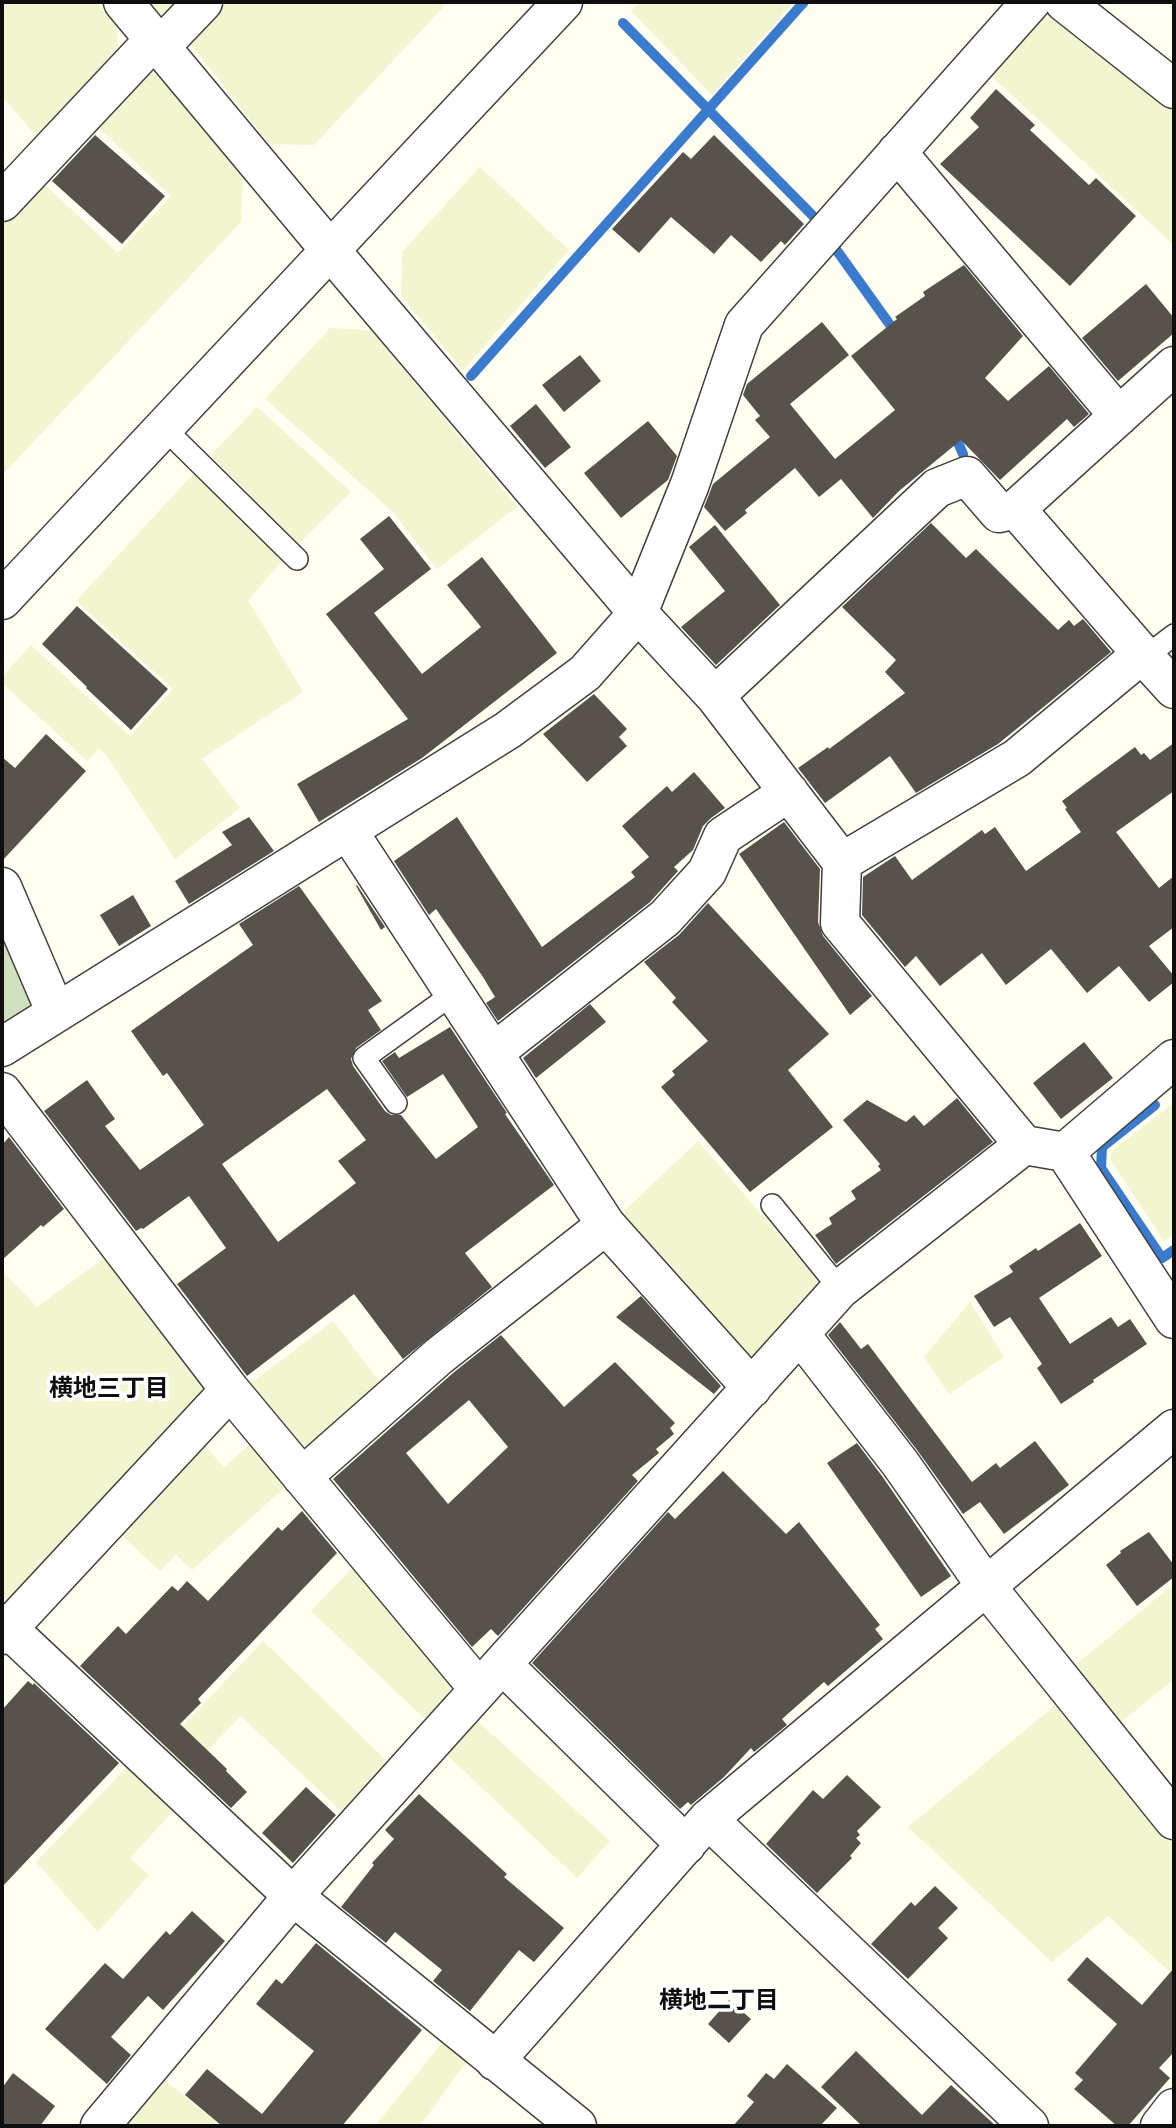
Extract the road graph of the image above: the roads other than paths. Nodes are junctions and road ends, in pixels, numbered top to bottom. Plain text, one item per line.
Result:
1 (123, 2) edge
2 (203, 2) edge
3 (563, 2) edge
4 (1031, 2) edge
5 (1064, 2) edge
6 (157, 43) junction
7 (1174, 89) edge
8 (897, 152) junction
9 (2, 202) edge
10 (330, 250) junction
11 (1174, 366) edge
12 (1119, 416) junction
13 (164, 428) junction
14 (1016, 509) junction
15 (297, 559) dead end
16 (2, 600) edge
17 (638, 613) junction
18 (1154, 648) edge
19 (1174, 689) edge
20 (715, 696) junction
21 (789, 792) junction
22 (348, 831) junction
23 (842, 862) junction
24 (2, 887) edge
25 (454, 993) junction
26 (56, 1013) junction
27 (2, 1047) edge
28 (494, 1053) junction
29 (1174, 1059) edge
30 (2, 1092) edge
31 (397, 1102) dead end
32 (1024, 1145) junction
33 (1065, 1152) junction
34 (772, 1205) dead end
35 (606, 1225) junction
36 (840, 1289) junction
37 (1174, 1319) edge
38 (800, 1334) junction
39 (752, 1388) junction
40 (230, 1391) junction
41 (1174, 1429) edge
42 (302, 1477) junction
43 (986, 1586) junction
44 (4, 1629) edge
45 (491, 1676) junction
46 (1174, 1820) edge
47 (697, 1832) junction
48 (293, 1896) junction
49 (495, 2060) junction
50 (1174, 2108) edge
51 (100, 2126) edge
52 (576, 2126) edge
53 (1029, 2126) edge
54 (1160, 2126) edge

1 - 6 street
2 - 6 street
3 - 10 street
4 - 8 street
5 - 7 street
6 - 9 street
6 - 10 street
8 - 12 street
8 - 17 street
10 - 13 street
10 - 17 street
11 - 12 street
12 - 14 street
13 - 15 lane
13 - 16 street
14 - 18 street
14 - 20 street
17 - 20 street
17 - 22 street
18 - 19 street
18 - 23 street
20 - 21 street
21 - 23 street
21 - 28 street
22 - 25 street
22 - 26 street
23 - 32 street
24 - 26 street
25 - 28 street
25 - 31 lane
26 - 27 street
28 - 35 street
29 - 33 street
30 - 40 street
32 - 33 street
32 - 36 street
33 - 37 street
34 - 36 lane
35 - 39 street
35 - 42 street
36 - 38 street
38 - 39 street
38 - 43 street
39 - 45 street
40 - 42 street
40 - 44 street
41 - 43 street
42 - 45 street
43 - 46 street
43 - 47 street
44 - 48 street
45 - 47 street
45 - 48 street
47 - 49 street
47 - 53 street
48 - 49 street
48 - 51 street
49 - 52 street
50 - 54 street

